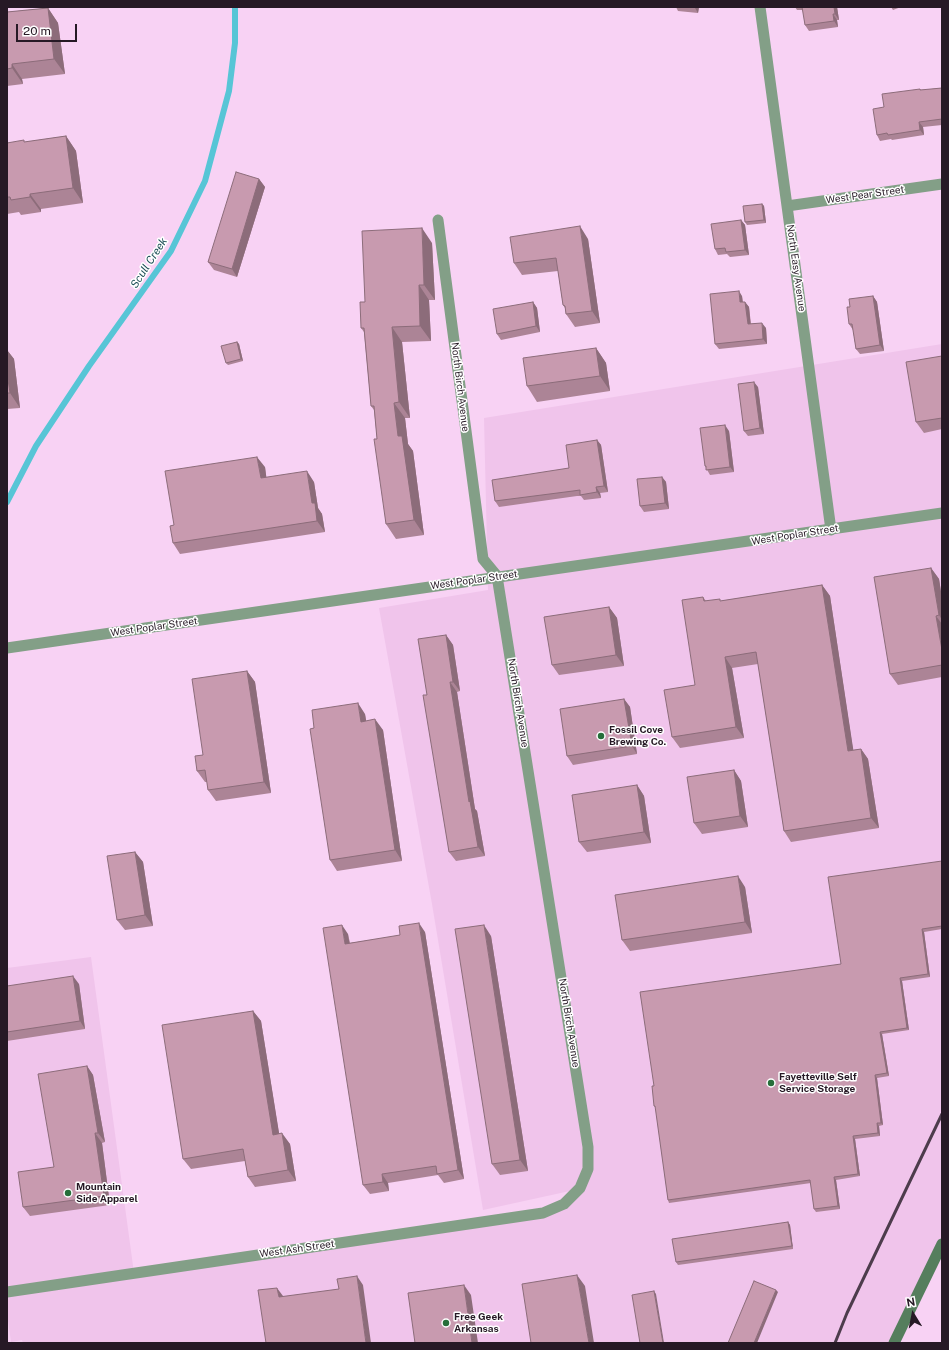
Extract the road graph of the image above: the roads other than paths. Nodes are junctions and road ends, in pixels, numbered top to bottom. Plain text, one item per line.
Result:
1 (760, 7) edge
2 (942, 184) edge
3 (787, 206) junction
4 (438, 220) dead end
5 (942, 513) edge
6 (831, 530) junction
7 (497, 576) junction
8 (7, 648) edge
9 (580, 1188) joint
10 (942, 1244) edge
11 (7, 1292) edge
12 (894, 1343) edge

1 - 3 street, North Easy Avenue
2 - 3 street, West Pear Street
3 - 6 street, North Easy Avenue
4 - 7 street, North Birch Avenue
5 - 6 street, West Poplar Street
6 - 7 street, West Poplar Street
7 - 8 street, West Poplar Street
7 - 9 street, North Birch Avenue
9 - 11 street, West Ash Street
10 - 12 main road

